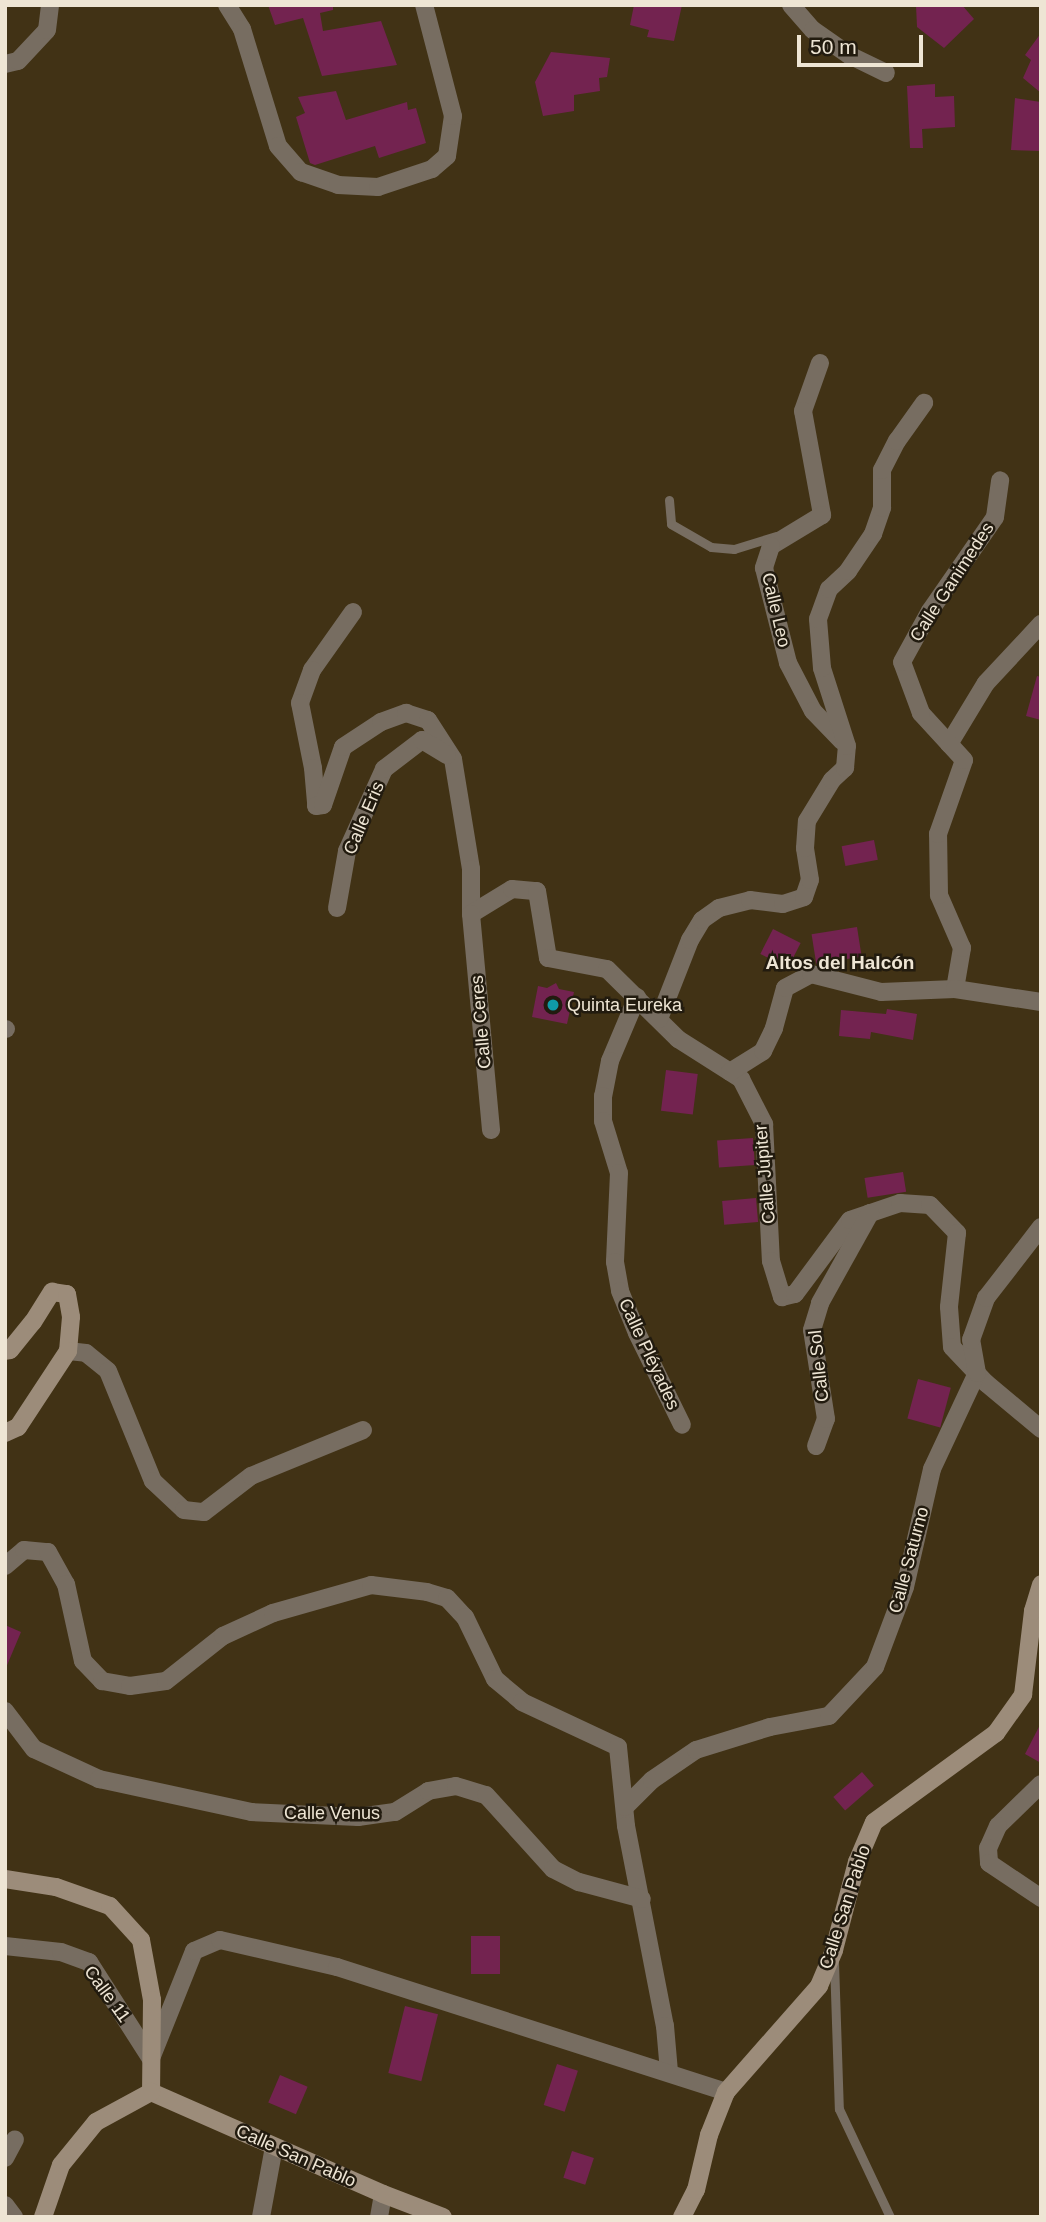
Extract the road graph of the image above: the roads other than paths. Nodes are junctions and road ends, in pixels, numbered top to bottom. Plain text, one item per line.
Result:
1 (50, 5) edge
2 (227, 5) edge
3 (424, 5) edge
4 (791, 5) edge
5 (5, 64) edge
6 (886, 73) dead end
7 (820, 363) dead end
8 (924, 402) dead end
9 (1000, 480) dead end
10 (669, 500) dead end
11 (791, 532) junction
12 (354, 612) dead end
13 (1041, 624) edge
14 (949, 744) junction
15 (847, 746) junction
16 (453, 759) junction
17 (337, 908) dead end
18 (471, 914) junction
19 (955, 989) junction
20 (637, 997) junction
21 (1041, 1002) edge
22 (659, 1019) junction
23 (730, 1072) junction
24 (491, 1130) dead end
25 (870, 1213) junction
26 (1041, 1227) edge
27 (5, 1351) edge
28 (68, 1351) junction
29 (977, 1373) junction
30 (682, 1425) dead end
31 (1041, 1429) edge
32 (363, 1430) dead end
33 (5, 1433) edge
34 (816, 1446) dead end
35 (5, 1566) edge
36 (1041, 1584) edge
37 (5, 1711) edge
38 (1041, 1784) edge
39 (625, 1807) junction
40 (5, 1879) edge
41 (1041, 1898) edge
42 (642, 1899) junction
43 (5, 1947) edge
44 (834, 1950) junction
45 (151, 2059) junction
46 (669, 2072) junction
47 (151, 2092) junction
48 (726, 2092) junction
49 (15, 2139) dead end
50 (274, 2147) junction
51 (5, 2158) edge
52 (383, 2194) junction
53 (5, 2205) edge
54 (14, 2217) edge
55 (43, 2217) edge
56 (261, 2217) edge
57 (379, 2217) edge
58 (443, 2217) edge
59 (682, 2217) edge
60 (890, 2217) edge

1 - 5 street
2 - 3 street
4 - 6 street
7 - 11 street, Calle Leo
8 - 15 street
9 - 14 street, Calle Ganimedes
10 - 11 lane
11 - 15 street, Calle Leo
12 - 16 street
13 - 14 street
14 - 19 street, Calle Ganimedes
15 - 22 street
16 - 17 street, Calle Eris
16 - 18 street
18 - 20 street, Calle Júpiter
18 - 24 street, Calle Ceres
19 - 21 street
19 - 23 street
20 - 22 street, Calle Júpiter
20 - 30 street, Calle Pléyades
22 - 23 street, Calle Júpiter
23 - 25 street, Calle Júpiter
25 - 29 street, Calle Júpiter
25 - 34 street, Calle Sol
26 - 29 street
27 - 28 street
28 - 32 street
28 - 33 street
29 - 31 street, Calle Júpiter
29 - 39 street, Calle Saturno
35 - 39 street
36 - 44 street, Calle San Pablo
37 - 42 street, Calle Venus
38 - 41 street
39 - 42 street
40 - 45 street
42 - 46 street
43 - 45 street, Calle 11
44 - 48 street, Calle San Pablo
44 - 60 lane
45 - 46 street
45 - 47 street
46 - 48 street
47 - 50 street, Calle San Pablo
47 - 55 street
48 - 59 street, Calle San Pablo
49 - 51 street
50 - 52 street, Calle San Pablo
50 - 56 street
52 - 57 street
52 - 58 street, Calle San Pablo
53 - 54 street

